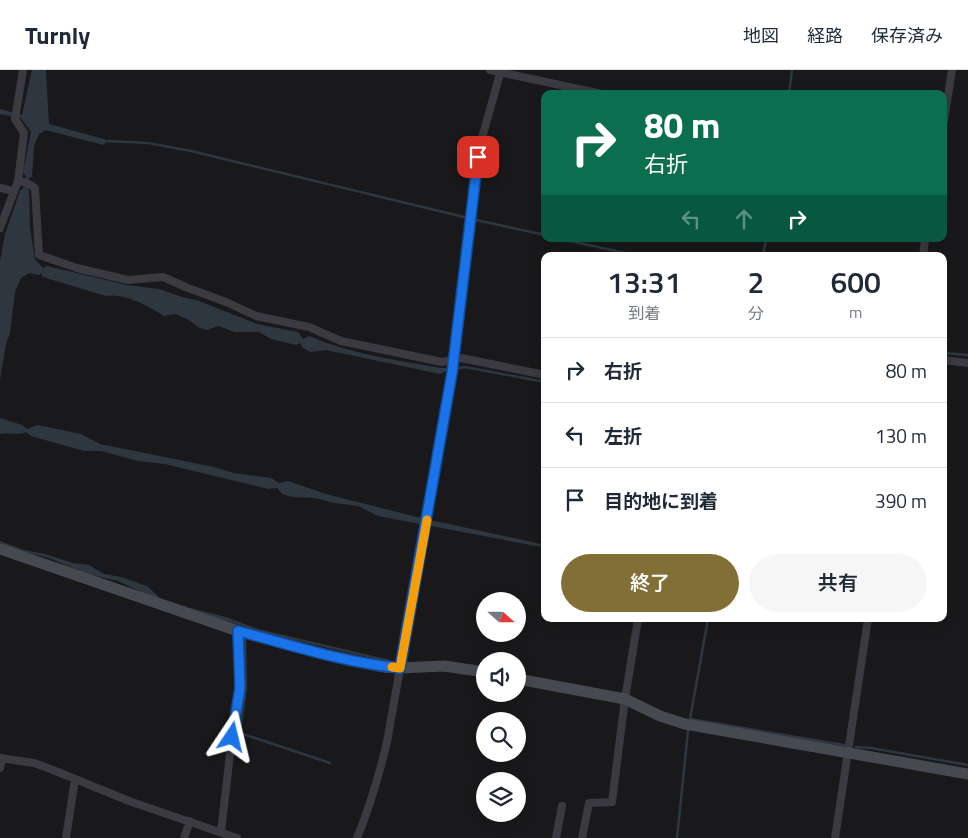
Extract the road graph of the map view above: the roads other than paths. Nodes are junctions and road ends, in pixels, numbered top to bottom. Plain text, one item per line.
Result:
1 (24, 70) edge
2 (490, 70) edge
3 (952, 70) edge
4 (501, 71) edge
5 (584, 90) edge
6 (947, 102) edge
7 (20, 181) junction
8 (0, 188) edge
9 (13, 191) junction
10 (0, 228) edge
11 (947, 360) edge
12 (968, 363) edge
13 (452, 366) junction
14 (541, 374) edge
15 (0, 549) edge
16 (638, 622) edge
17 (868, 622) edge
18 (238, 631) junction
19 (400, 668) junction
20 (476, 671) edge
21 (526, 680) edge
22 (625, 699) junction
23 (849, 753) junction
24 (1, 758) edge
25 (0, 768) edge
26 (968, 774) edge
27 (75, 779) junction
28 (562, 806) dead end
29 (190, 821) junction
30 (221, 832) junction
31 (66, 838) edge
32 (184, 838) edge
33 (237, 838) edge
34 (357, 838) edge
35 (556, 838) edge
36 (582, 838) edge
37 (835, 838) edge

1 - 7 street
2 - 4 street
3 - 6 street
4 - 5 street
4 - 13 street
7 - 9 street
7 - 13 street
8 - 9 street
9 - 10 street
11 - 12 street
13 - 14 street
13 - 19 street
15 - 18 street
16 - 22 street
17 - 23 street
18 - 19 street
18 - 30 street
19 - 20 street
19 - 34 street
21 - 22 street
22 - 23 street
22 - 36 street
23 - 26 street
23 - 37 street
24 - 25 street
24 - 27 street
27 - 29 street
27 - 31 street
28 - 35 street
29 - 30 street
29 - 32 street
30 - 33 street

